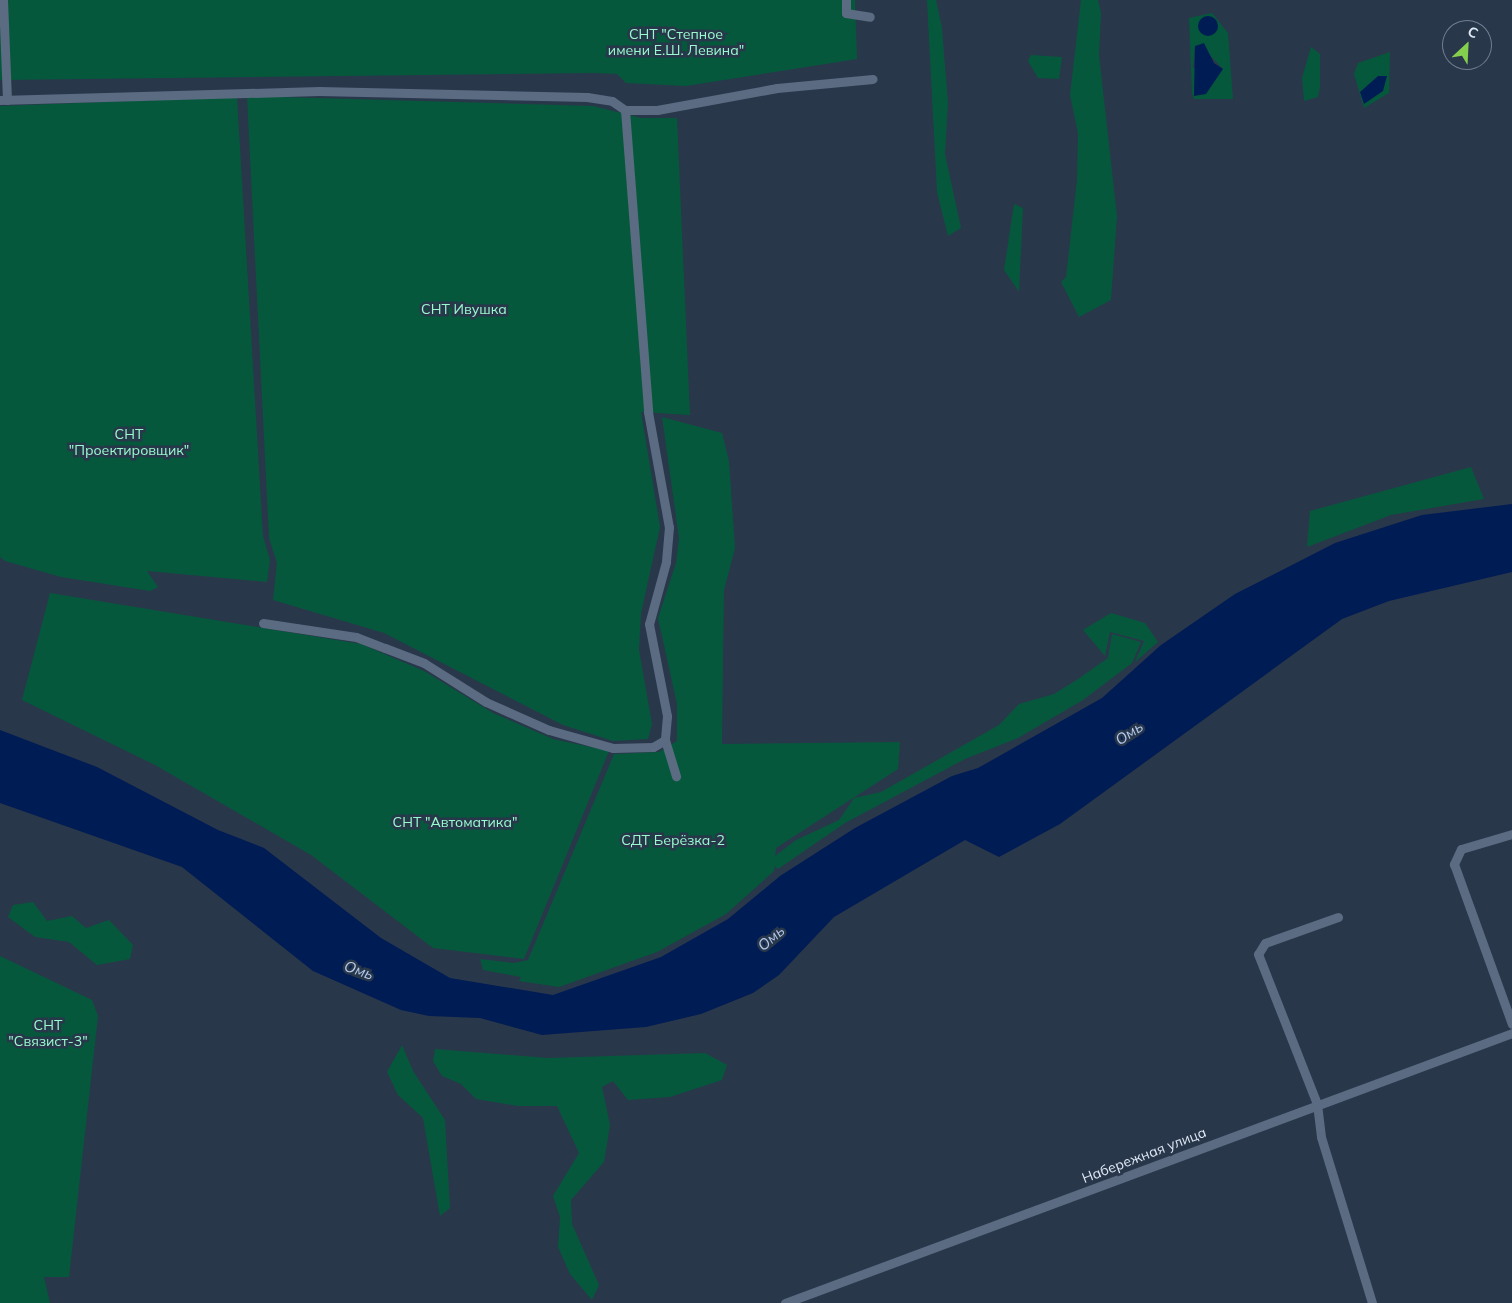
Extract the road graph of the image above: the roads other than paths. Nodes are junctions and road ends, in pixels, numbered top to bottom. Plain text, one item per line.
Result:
1 (4, 0) edge
2 (846, 0) edge
3 (870, 17) dead end
4 (873, 79) dead end
5 (3, 100) edge
6 (625, 110) junction
7 (263, 623) dead end
8 (665, 740) junction
9 (676, 776) dead end
10 (1512, 834) edge
11 (1338, 917) dead end
12 (1512, 1024) edge
13 (1512, 1033) edge
14 (1317, 1104) junction
15 (785, 1303) edge
16 (1372, 1303) edge

1 - 5 street
2 - 3 street
4 - 6 street
5 - 6 street
6 - 8 street
7 - 8 street
8 - 9 street
10 - 12 street
11 - 14 street
13 - 14 street, Набережная улица
14 - 15 street, Набережная улица
14 - 16 street

